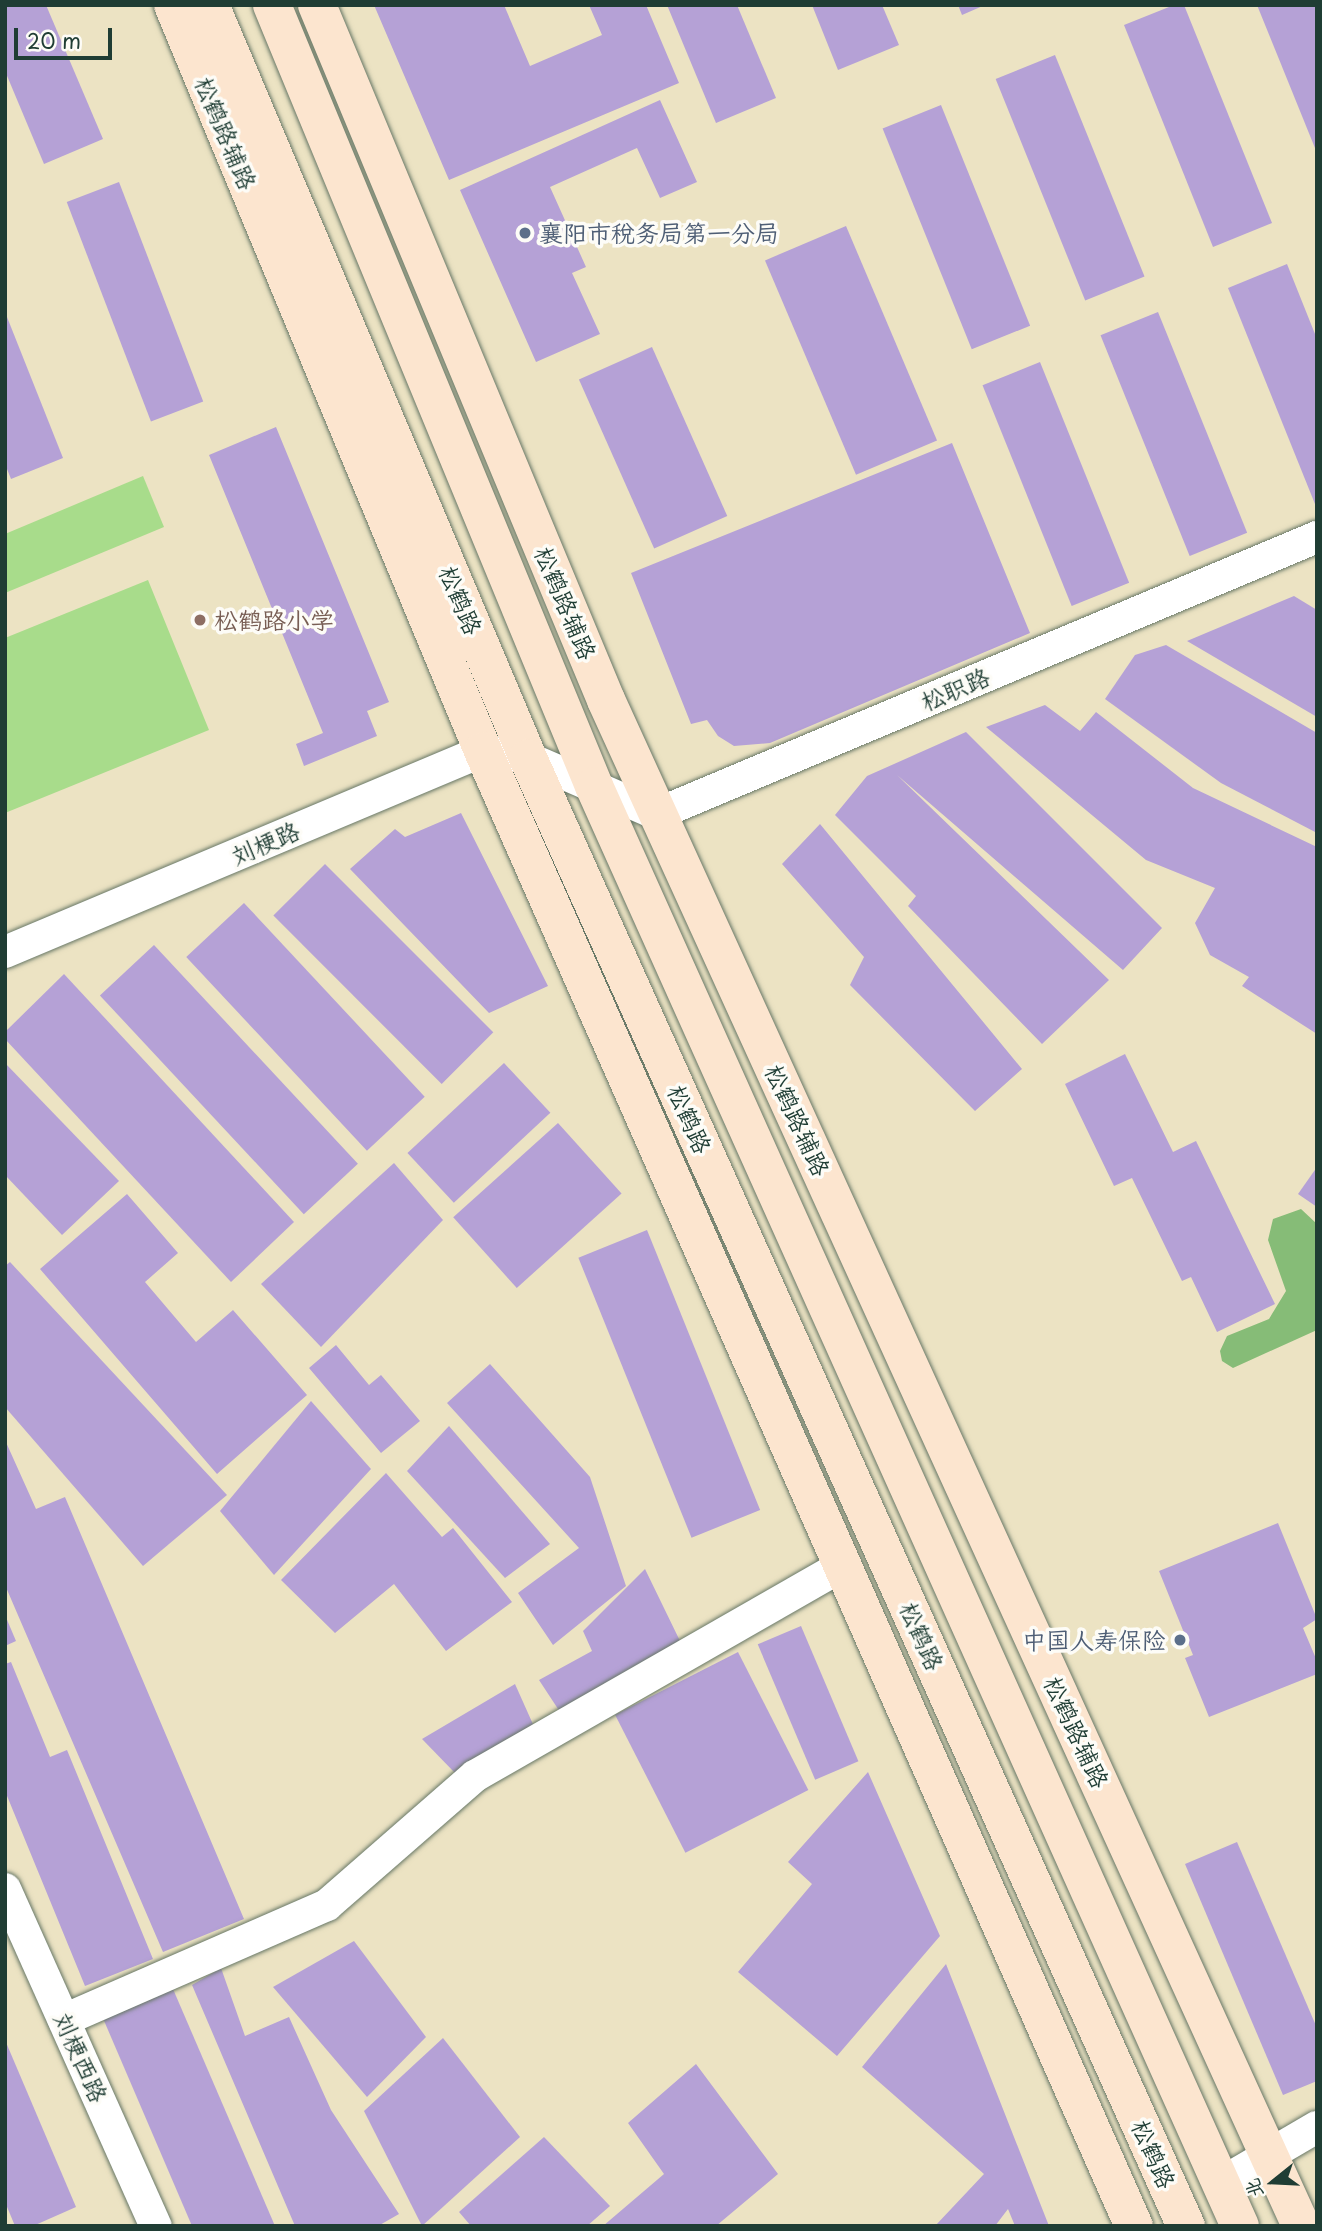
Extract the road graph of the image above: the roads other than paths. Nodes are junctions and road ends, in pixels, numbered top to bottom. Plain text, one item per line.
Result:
1 (173, 5) edge
2 (210, 5) edge
3 (272, 5) edge
4 (317, 5) edge
5 (357, 400) junction
6 (1317, 537) edge
7 (484, 751) junction
8 (528, 758) junction
9 (594, 786) junction
10 (657, 814) junction
11 (5, 952) edge
12 (877, 1295) junction
13 (833, 1319) junction
14 (784, 1329) junction
15 (747, 1349) junction
16 (976, 1512) junction
17 (931, 1533) junction
18 (882, 1548) junction
19 (843, 1565) junction
20 (5, 1889) edge
21 (64, 2020) junction
22 (1127, 2094) junction
23 (1083, 2111) junction
24 (1317, 2127) edge
25 (1270, 2154) junction
26 (1221, 2183) junction
27 (156, 2226) edge
28 (1134, 2226) edge
29 (1186, 2226) edge
30 (1240, 2226) edge
31 (1301, 2226) edge

1 - 5 street, 松鹤路辅路
2 - 5 street, 松鹤路
3 - 9 street, 松鹤路
4 - 10 street, 松鹤路辅路
5 - 7 street, 松鹤路辅路
5 - 8 street, 松鹤路
6 - 10 street, 松职路
7 - 8 street
7 - 11 street, 刘梗路
7 - 15 street, 松鹤路辅路
8 - 9 street
8 - 14 street, 松鹤路
9 - 10 street
9 - 13 street, 松鹤路
10 - 12 street, 松鹤路辅路
12 - 13 street
12 - 16 street, 松鹤路辅路
13 - 17 street, 松鹤路
14 - 15 street
14 - 18 street, 松鹤路
15 - 19 street, 松鹤路辅路
16 - 17 street
16 - 25 street, 松鹤路辅路
17 - 26 street, 松鹤路
18 - 19 street
18 - 22 street, 松鹤路
19 - 21 street
19 - 23 street, 松鹤路辅路
20 - 21 street, 刘梗西路
21 - 27 street, 刘梗西路
22 - 23 street
22 - 29 street, 松鹤路
23 - 28 street, 松鹤路辅路
24 - 25 street
25 - 26 street
25 - 31 street, 松鹤路辅路
26 - 30 street, 松鹤路

